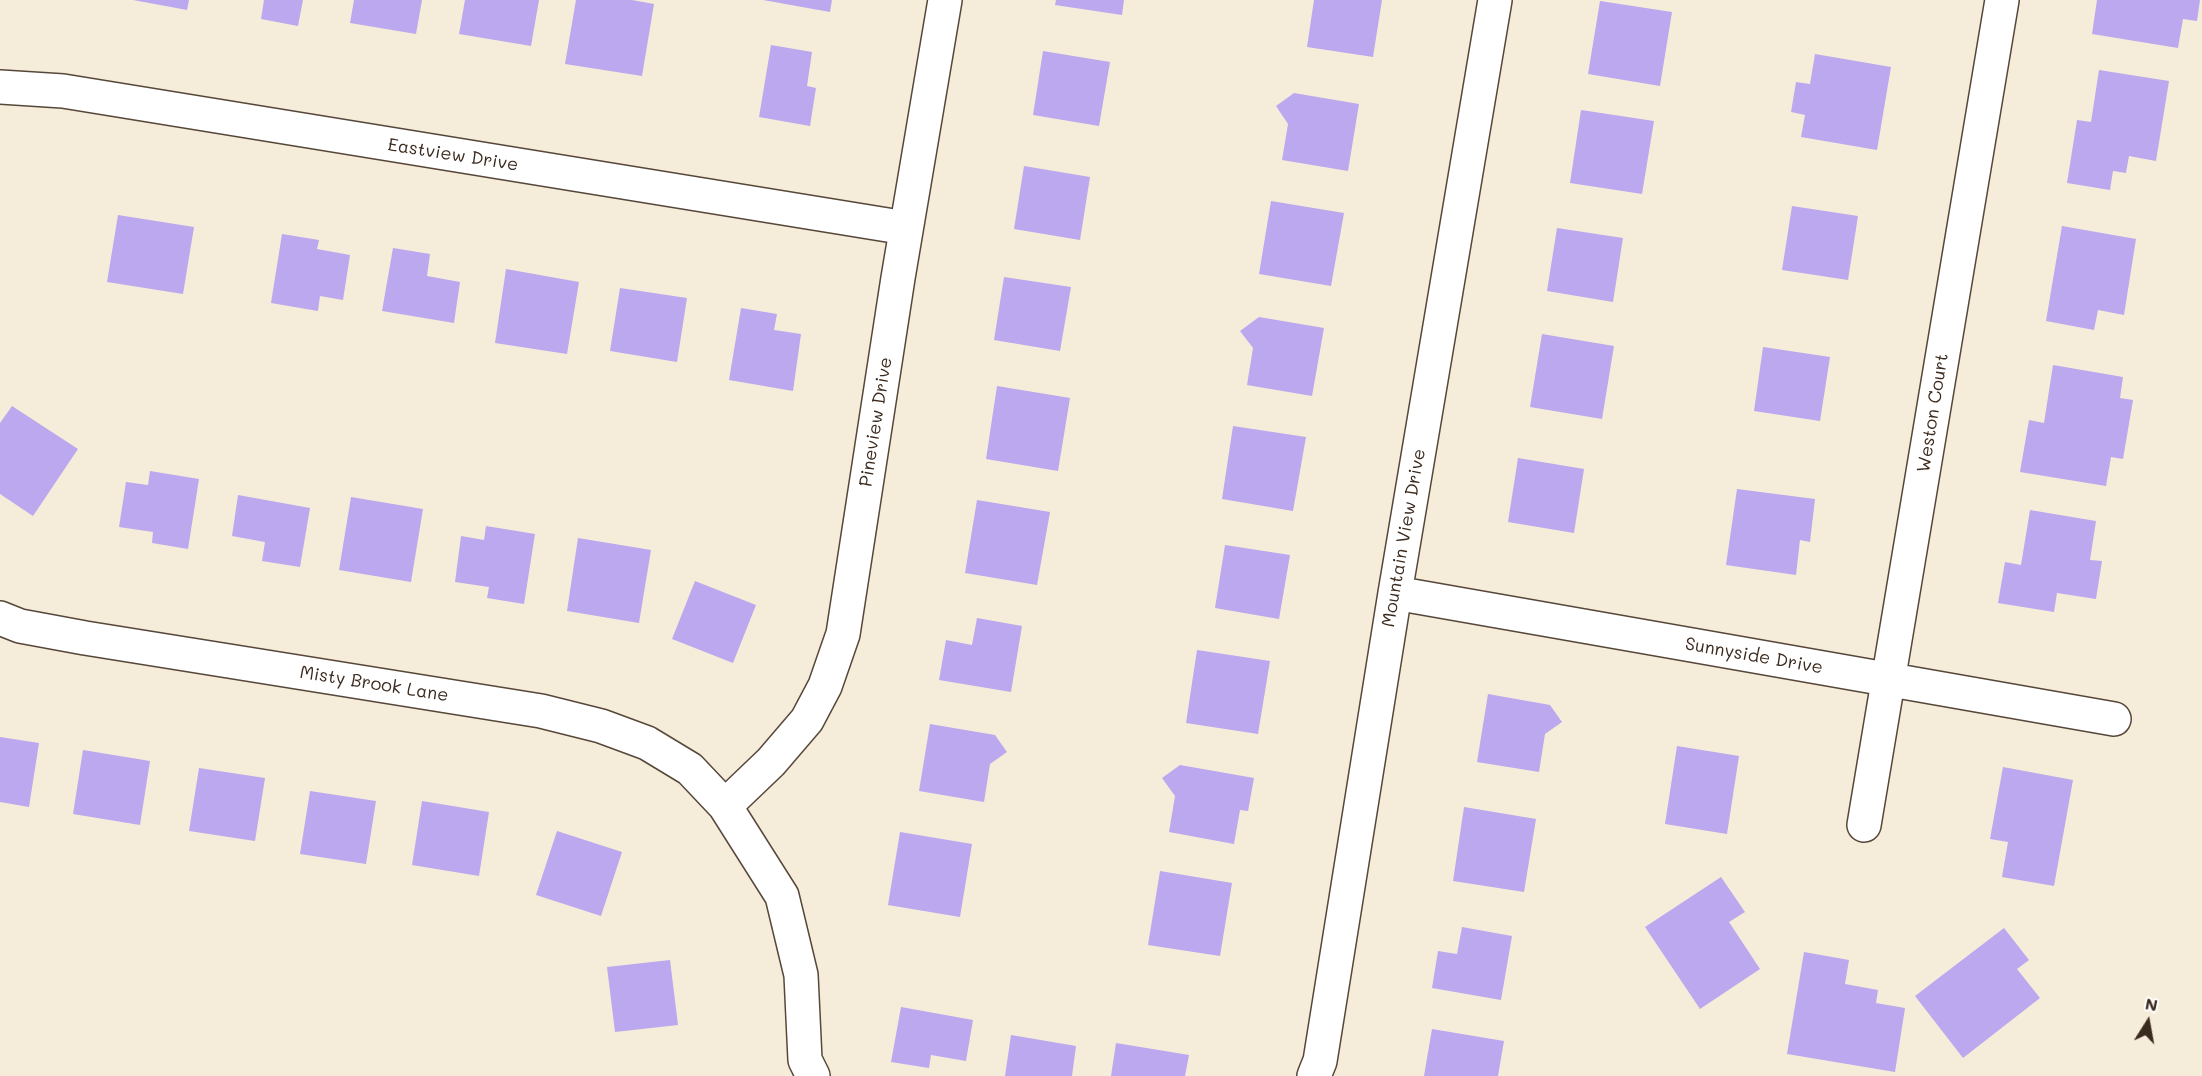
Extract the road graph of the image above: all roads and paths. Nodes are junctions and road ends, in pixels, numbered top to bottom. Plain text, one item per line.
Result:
1 (945, 0) edge
2 (1495, 0) edge
3 (2002, 0) edge
4 (0, 87) edge
5 (906, 228) junction
6 (1395, 592) junction
7 (0, 618) edge
8 (1889, 680) junction
9 (2114, 719) dead end
10 (725, 806) junction
11 (1864, 825) dead end
12 (813, 1076) edge
13 (1314, 1076) edge

1 - 5 street, Pineview Drive
2 - 6 street, Mountain View Drive
3 - 8 street, Weston Court
4 - 5 street, Eastview Drive
5 - 10 street, Pineview Drive
6 - 8 street, Sunnyside Drive
6 - 13 street, Mountain View Drive
7 - 10 street, Misty Brook Lane
8 - 9 street, Sunnyside Drive
8 - 11 street, Weston Court
10 - 12 street

